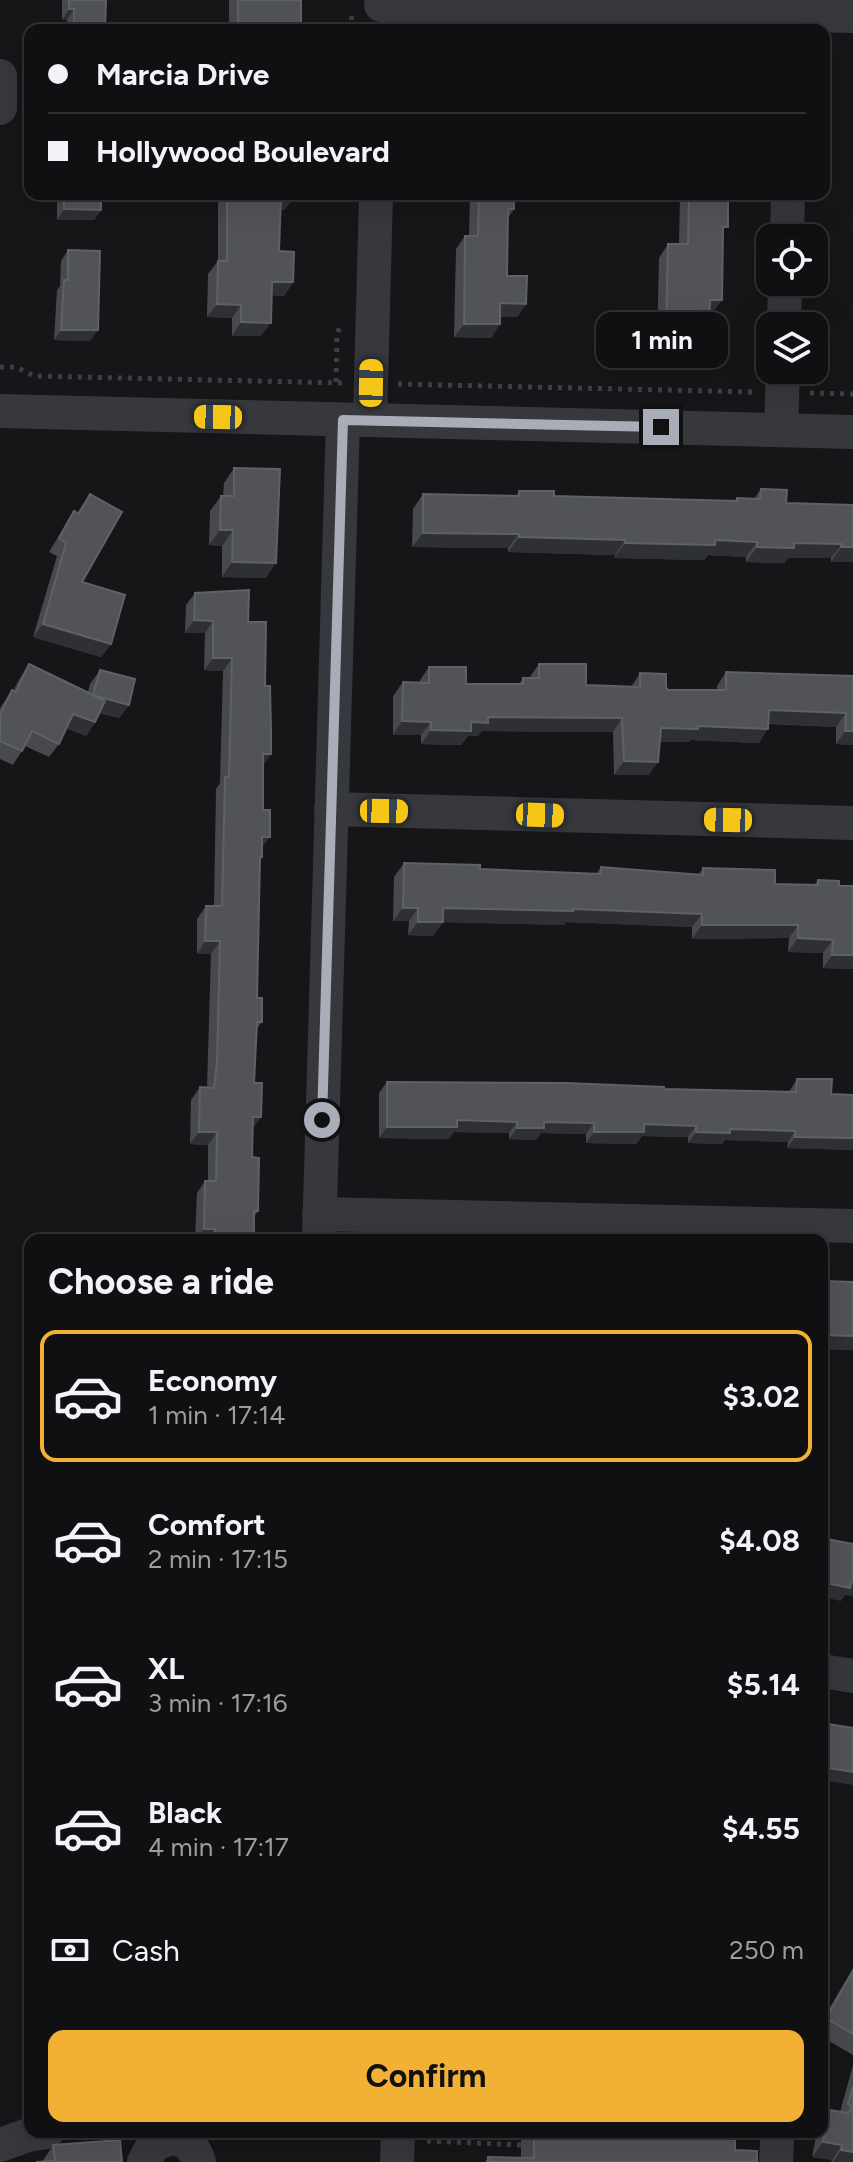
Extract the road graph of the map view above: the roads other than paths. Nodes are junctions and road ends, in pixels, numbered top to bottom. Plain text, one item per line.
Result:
1 (381, 12) edge
2 (794, 15) edge
3 (853, 16) edge
4 (0, 76) edge
5 (0, 108) edge
6 (376, 200) edge
7 (788, 200) edge
8 (787, 224) edge
9 (782, 384) edge
10 (0, 411) edge
11 (356, 420) junction
12 (781, 430) junction
13 (853, 432) edge
14 (331, 809) junction
15 (853, 823) edge
16 (853, 1226) edge
17 (319, 1227) edge
18 (828, 1672) edge
19 (853, 1676) edge
20 (24, 2136) edge
21 (0, 2145) edge
22 (147, 2146) edge
23 (199, 2162) edge

1 - 2 street
2 - 3 street
4 - 5 street
6 - 11 street
7 - 8 street
9 - 12 street
10 - 11 street
11 - 12 street
11 - 14 street
12 - 13 street
14 - 15 street
14 - 17 street
16 - 17 street
18 - 19 street
20 - 21 street
22 - 23 street

